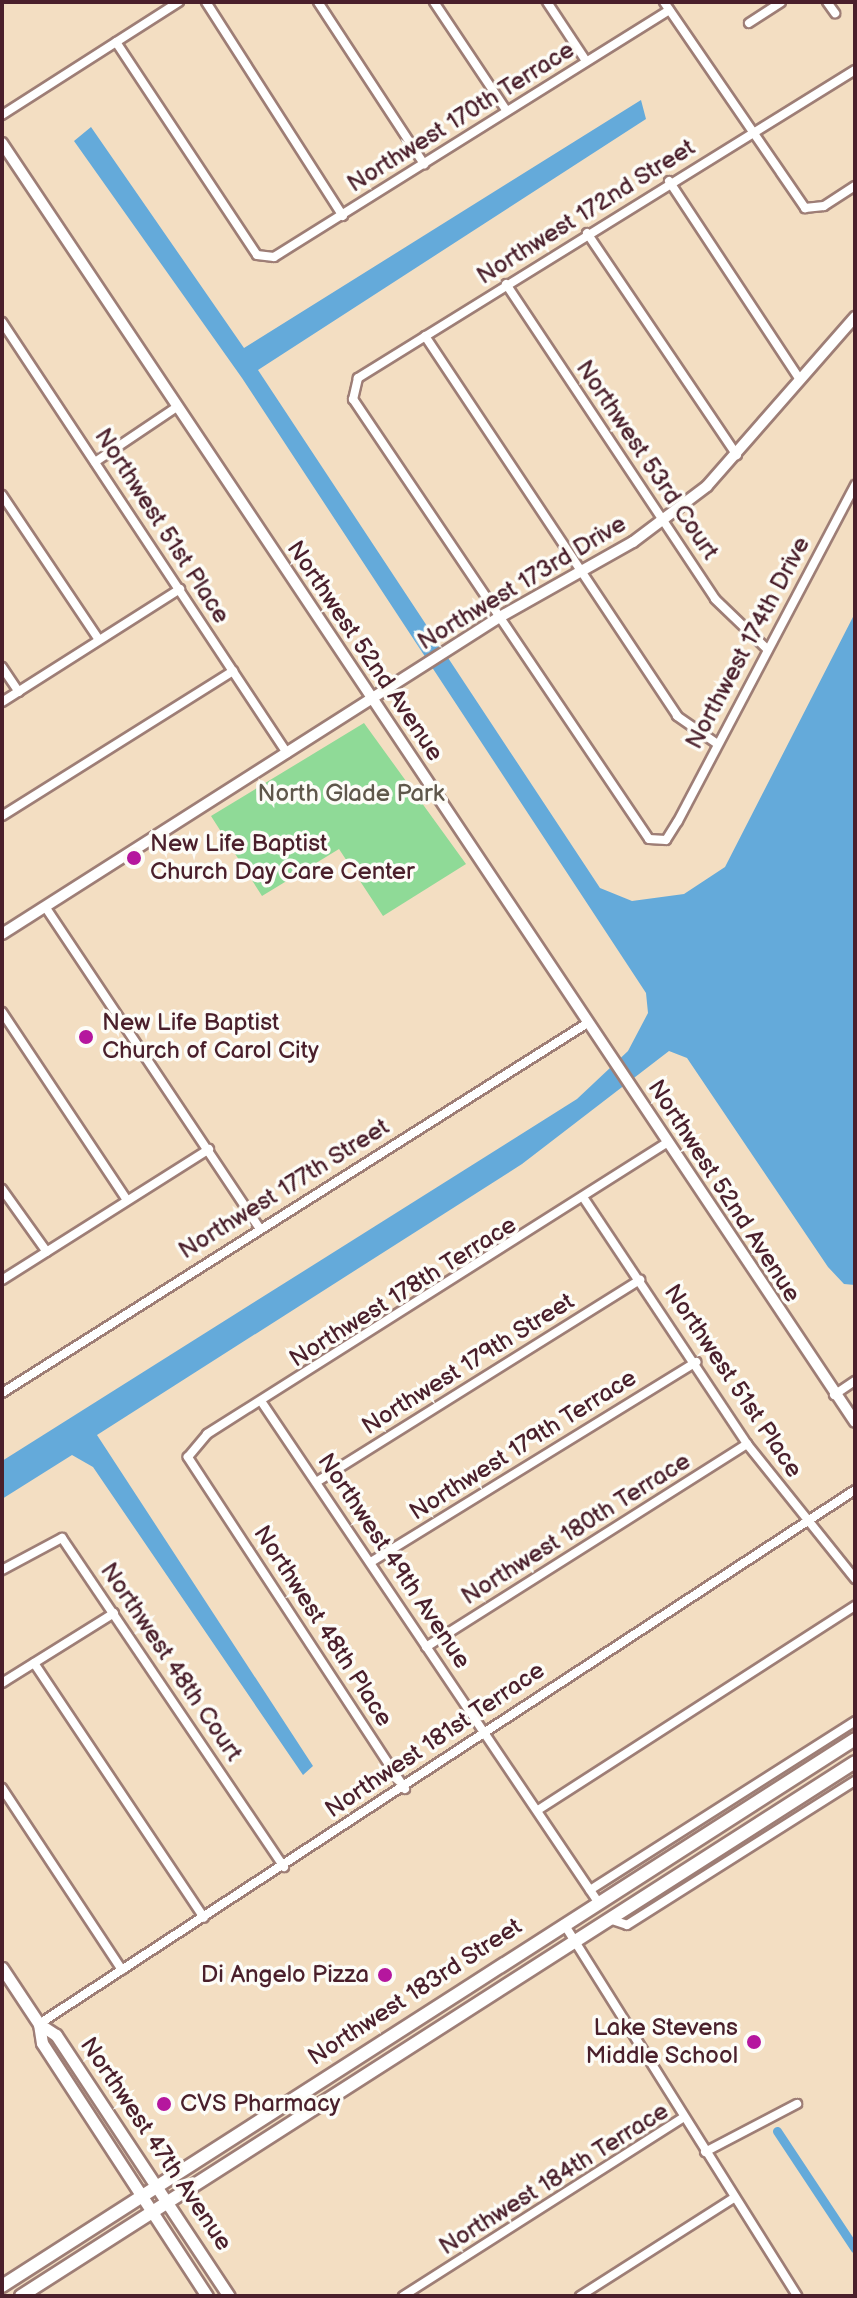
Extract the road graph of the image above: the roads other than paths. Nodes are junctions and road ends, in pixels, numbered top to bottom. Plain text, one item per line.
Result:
1 (179, 2) edge
2 (206, 2) edge
3 (318, 2) edge
4 (434, 2) edge
5 (547, 2) edge
6 (781, 2) edge
7 (827, 2) edge
8 (666, 6) edge
9 (835, 13) dead end
10 (749, 23) dead end
11 (116, 42) junction
12 (586, 61) junction
13 (855, 70) edge
14 (506, 110) junction
15 (2, 115) edge
16 (751, 136) junction
17 (2, 143) edge
18 (424, 164) junction
19 (669, 181) junction
20 (855, 186) edge
21 (343, 216) junction
22 (587, 233) junction
23 (506, 284) junction
24 (855, 317) edge
25 (2, 322) edge
26 (425, 336) junction
27 (800, 380) junction
28 (177, 407) junction
29 (737, 455) junction
30 (95, 462) junction
31 (855, 485) edge
32 (2, 495) edge
33 (663, 520) junction
34 (582, 568) junction
35 (180, 589) junction
36 (498, 618) junction
37 (99, 640) junction
38 (767, 649) junction
39 (2, 667) edge
40 (233, 671) junction
41 (19, 692) junction
42 (372, 698) junction
43 (2, 702) edge
44 (716, 743) junction
45 (287, 753) junction
46 (2, 816) edge
47 (46, 908) junction
48 (2, 934) edge
49 (2, 1012) edge
50 (589, 1022) junction
51 (668, 1142) junction
52 (209, 1149) junction
53 (2, 1189) edge
54 (127, 1200) junction
55 (585, 1200) junction
56 (259, 1227) junction
57 (47, 1252) junction
58 (2, 1280) edge
59 (640, 1280) junction
60 (696, 1362) junction
61 (855, 1381) edge
62 (2, 1393) edge
63 (834, 1395) junction
64 (263, 1404) junction
65 (855, 1422) edge
66 (747, 1444) junction
67 (318, 1481) junction
68 (207, 1484) joint
69 (855, 1490) edge
70 (806, 1522) junction
71 (371, 1562) junction
72 (2, 1570) edge
73 (855, 1579) edge
74 (855, 1606) edge
75 (114, 1613) junction
76 (426, 1647) junction
77 (34, 1663) junction
78 (2, 1683) edge
79 (855, 1721) edge
80 (482, 1729) junction
81 (851, 1742) edge
82 (855, 1762) edge
83 (833, 1776) junction
84 (855, 1781) edge
85 (2, 1788) edge
86 (405, 1789) junction
87 (838, 1792) junction
88 (538, 1810) junction
89 (284, 1867) junction
90 (590, 1890) junction
91 (598, 1902) junction
92 (204, 1918) junction
93 (608, 1919) junction
94 (563, 1923) junction
95 (574, 1940) junction
96 (2, 1968) edge
97 (122, 1970) junction
98 (7, 1985) edge
99 (39, 2024) junction
100 (394, 2030) junction
101 (349, 2059) junction
102 (372, 2068) junction
103 (338, 2090) junction
104 (797, 2104) dead end
105 (684, 2117) junction
106 (705, 2152) junction
107 (157, 2184) junction
108 (141, 2194) junction
109 (734, 2198) junction
110 (167, 2200) junction
111 (152, 2210) junction
112 (2, 2286) edge
113 (21, 2296) edge
114 (207, 2296) edge
115 (229, 2296) edge
116 (403, 2296) edge
117 (580, 2296) edge
118 (797, 2296) edge

1 - 11 street
2 - 21 street
3 - 18 street
4 - 14 street
5 - 12 street
6 - 10 street
7 - 9 street
8 - 12 street, Northwest 170th Terrace
8 - 16 street
11 - 15 street
11 - 21 street, Northwest 170th Terrace
12 - 14 street, Northwest 170th Terrace
13 - 16 street, Northwest 172nd Street
14 - 18 street, Northwest 170th Terrace
16 - 19 street, Northwest 172nd Street
16 - 20 street
17 - 28 street, Northwest 52nd Avenue
18 - 21 street, Northwest 170th Terrace
19 - 22 street, Northwest 172nd Street
19 - 27 street
22 - 23 street, Northwest 172nd Street
22 - 29 street
23 - 26 street, Northwest 172nd Street
23 - 33 street, Northwest 53rd Court
24 - 27 street, Northwest 173rd Drive
25 - 30 street, Northwest 51st Place
26 - 34 street
26 - 36 street, Northwest 172nd Street
27 - 29 street, Northwest 173rd Drive
28 - 30 street
28 - 42 street, Northwest 52nd Avenue
29 - 33 street, Northwest 173rd Drive
30 - 35 street, Northwest 51st Place
31 - 38 street, Northwest 174th Drive
32 - 37 street
33 - 34 street, Northwest 173rd Drive
33 - 38 street, Northwest 53rd Court
34 - 36 street, Northwest 173rd Drive
34 - 44 street
35 - 37 street
35 - 40 street, Northwest 51st Place
36 - 42 street, Northwest 173rd Drive
36 - 44 street, Northwest 174th Drive
37 - 41 street
38 - 44 street, Northwest 174th Drive
39 - 41 street
40 - 45 street, Northwest 51st Place
40 - 46 street
41 - 43 street
42 - 45 street, Northwest 173rd Drive
42 - 50 street, Northwest 52nd Avenue
45 - 47 street, Northwest 173rd Drive
47 - 48 street, Northwest 173rd Drive
47 - 52 street
49 - 54 street
50 - 51 street, Northwest 52nd Avenue
50 - 56 street, Northwest 177th Street
51 - 55 street, Northwest 178th Terrace
51 - 63 street, Northwest 52nd Avenue
52 - 54 street
52 - 56 street
53 - 57 street
54 - 57 street
55 - 59 street, Northwest 51st Place
55 - 64 street, Northwest 178th Terrace
56 - 62 street, Northwest 177th Street
57 - 58 street
59 - 60 street, Northwest 51st Place
59 - 67 street, Northwest 179th Street
60 - 66 street, Northwest 51st Place
60 - 71 street, Northwest 179th Terrace
61 - 63 street
63 - 65 street, Northwest 52nd Avenue
64 - 67 street, Northwest 49th Avenue
64 - 68 street, Northwest 178th Terrace
66 - 70 street, Northwest 51st Place
66 - 76 street, Northwest 180th Terrace
67 - 71 street, Northwest 49th Avenue
68 - 86 street, Northwest 48th Place
69 - 70 street, Northwest 181st Terrace
70 - 73 street, Northwest 51st Place
70 - 80 street, Northwest 181st Terrace
71 - 76 street, Northwest 49th Avenue
72 - 75 street, Northwest 48th Court
74 - 88 street
75 - 77 street
75 - 89 street, Northwest 48th Court
76 - 80 street, Northwest 49th Avenue
77 - 78 street
77 - 92 street
79 - 90 street
80 - 86 street, Northwest 181st Terrace
80 - 88 street, Northwest 49th Avenue
81 - 83 main road
81 - 91 main road, Northwest 183rd Street
82 - 83 main road, Northwest 183rd Street
83 - 87 street
83 - 93 main road, Northwest 183rd Street
84 - 87 street
85 - 97 street
86 - 89 street, Northwest 181st Terrace
87 - 93 street
88 - 90 street, Northwest 49th Avenue
89 - 92 street, Northwest 181st Terrace
90 - 91 street, Northwest 49th Avenue
91 - 94 main road, Northwest 183rd Street
92 - 97 street, Northwest 181st Terrace
93 - 95 main road, Northwest 183rd Street
94 - 95 street
94 - 100 main road, Northwest 183rd Street
95 - 102 main road, Northwest 183rd Street
95 - 105 street
96 - 98 main road, Northwest 47th Avenue
97 - 99 street, Northwest 181st Terrace
98 - 99 main road, Northwest 47th Avenue
99 - 107 main road, Northwest 47th Avenue
99 - 108 main road, Northwest 47th Avenue
100 - 101 main road, Northwest 183rd Street
100 - 102 main road
101 - 103 main road
101 - 107 main road, Northwest 183rd Street
102 - 103 main road, Northwest 183rd Street
103 - 110 main road, Northwest 183rd Street
104 - 106 street
105 - 106 street, Northwest 184th Terrace
105 - 116 street, Northwest 184th Terrace
106 - 109 street
107 - 108 main road, Northwest 183rd Street
107 - 110 main road, Northwest 47th Avenue
108 - 111 main road, Northwest 47th Avenue
108 - 112 main road, Northwest 183rd Street
109 - 117 street
109 - 118 street
110 - 111 main road, Northwest 183rd Street
110 - 115 main road, Northwest 47th Avenue
111 - 113 main road, Northwest 183rd Street
111 - 114 main road, Northwest 47th Avenue

